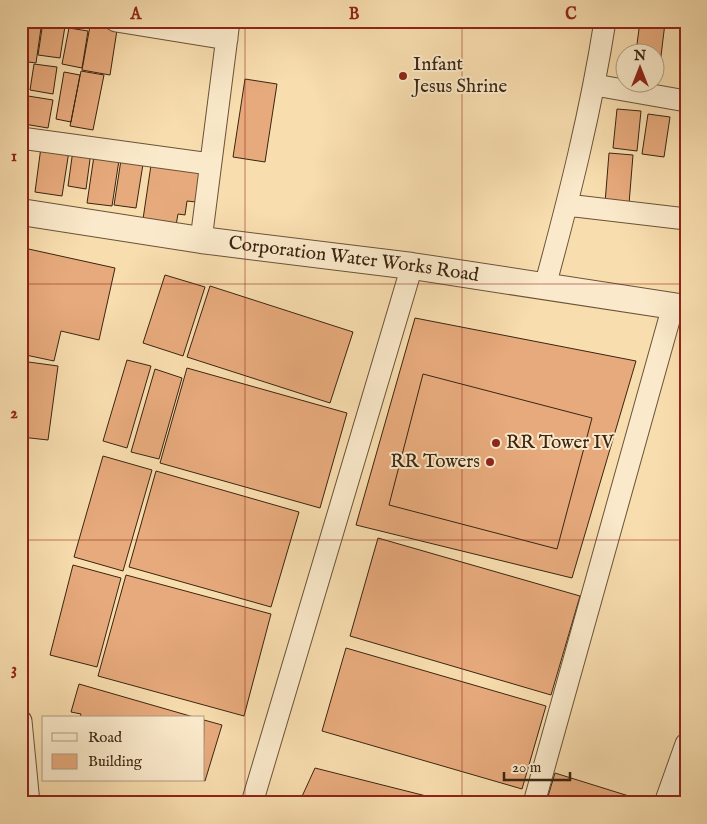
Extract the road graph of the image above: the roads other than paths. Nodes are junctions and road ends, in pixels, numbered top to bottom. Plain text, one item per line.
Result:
1 (116, 21) edge
2 (605, 21) edge
3 (228, 30) edge
4 (595, 84) junction
5 (686, 101) edge
6 (21, 138) edge
7 (210, 164) junction
8 (567, 205) junction
9 (21, 212) edge
10 (686, 219) edge
11 (201, 240) junction
12 (412, 266) junction
13 (545, 286) junction
14 (679, 307) edge
15 (21, 721) edge
16 (686, 744) edge
17 (29, 803) edge
18 (252, 803) edge
19 (534, 803) edge
20 (665, 803) edge

1 - 3 street
2 - 4 street
3 - 7 street
4 - 5 street
4 - 8 street
6 - 7 street
7 - 11 street
8 - 10 street
8 - 13 street
9 - 11 street, Corporation Water Works Road
11 - 12 street, Corporation Water Works Road
12 - 13 street, Corporation Water Works Road
12 - 18 street
13 - 14 street, Corporation Water Works Road
14 - 19 street
15 - 17 street
16 - 20 street

